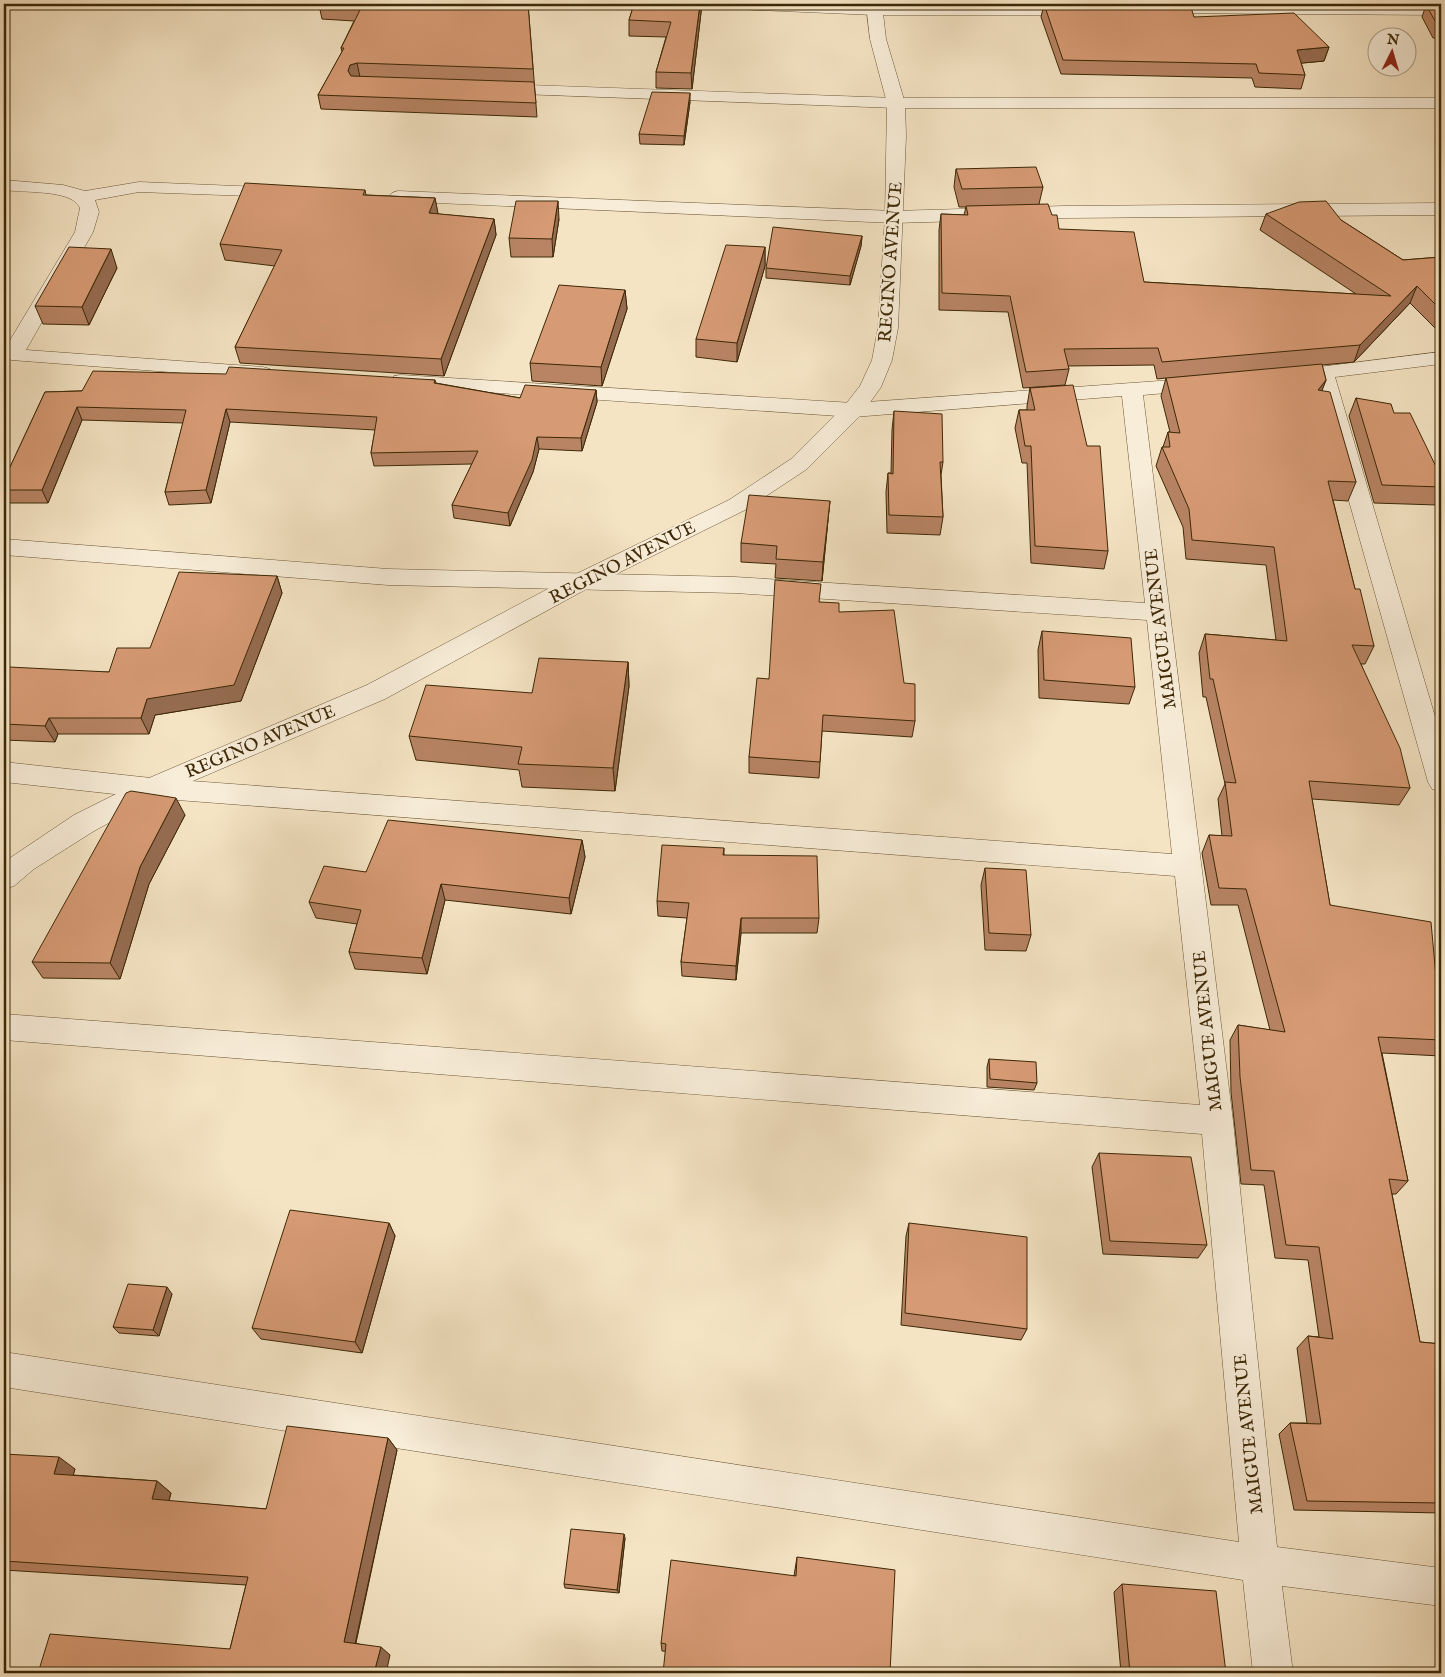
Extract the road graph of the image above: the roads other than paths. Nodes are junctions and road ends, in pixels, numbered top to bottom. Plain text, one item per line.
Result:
1 (735, 4) edge
2 (875, 7) edge
3 (1099, 10) edge
4 (1138, 10) edge
5 (1441, 10) edge
6 (479, 88) edge
7 (896, 103) junction
8 (1441, 103) edge
9 (4, 185) edge
10 (300, 193) edge
11 (379, 196) edge
12 (83, 197) junction
13 (1441, 209) edge
14 (894, 217) junction
15 (1441, 358) edge
16 (285, 374) edge
17 (1324, 374) junction
18 (1267, 379) edge
19 (385, 380) edge
20 (1218, 383) edge
21 (1132, 390) junction
22 (853, 410) junction
23 (4, 547) edge
24 (584, 580) junction
25 (1158, 612) junction
26 (4, 772) edge
27 (1441, 782) edge
28 (151, 788) junction
29 (1188, 866) junction
30 (4, 878) edge
31 (4, 1027) edge
32 (1217, 1121) junction
33 (4, 1370) edge
34 (1260, 1564) junction
35 (1441, 1587) edge
36 (1273, 1673) edge

1 - 2 street
2 - 3 street
2 - 7 street, REGINO AVENUE
4 - 5 street
6 - 7 street
7 - 8 street
7 - 14 street, REGINO AVENUE
9 - 12 street
10 - 12 street
11 - 14 street
12 - 16 street
13 - 14 street
14 - 22 street, REGINO AVENUE
15 - 17 street
17 - 18 street
17 - 27 street
19 - 22 street
20 - 21 street
21 - 22 street
21 - 25 street, MAIGUE AVENUE
22 - 24 street, REGINO AVENUE
23 - 24 street
24 - 25 street
24 - 28 street, REGINO AVENUE
25 - 29 street, MAIGUE AVENUE
26 - 28 street
28 - 29 street
28 - 30 street, REGINO AVENUE
29 - 32 street, MAIGUE AVENUE
31 - 32 street
32 - 34 street, MAIGUE AVENUE
33 - 34 street
34 - 35 street
34 - 36 street, MAIGUE AVENUE

